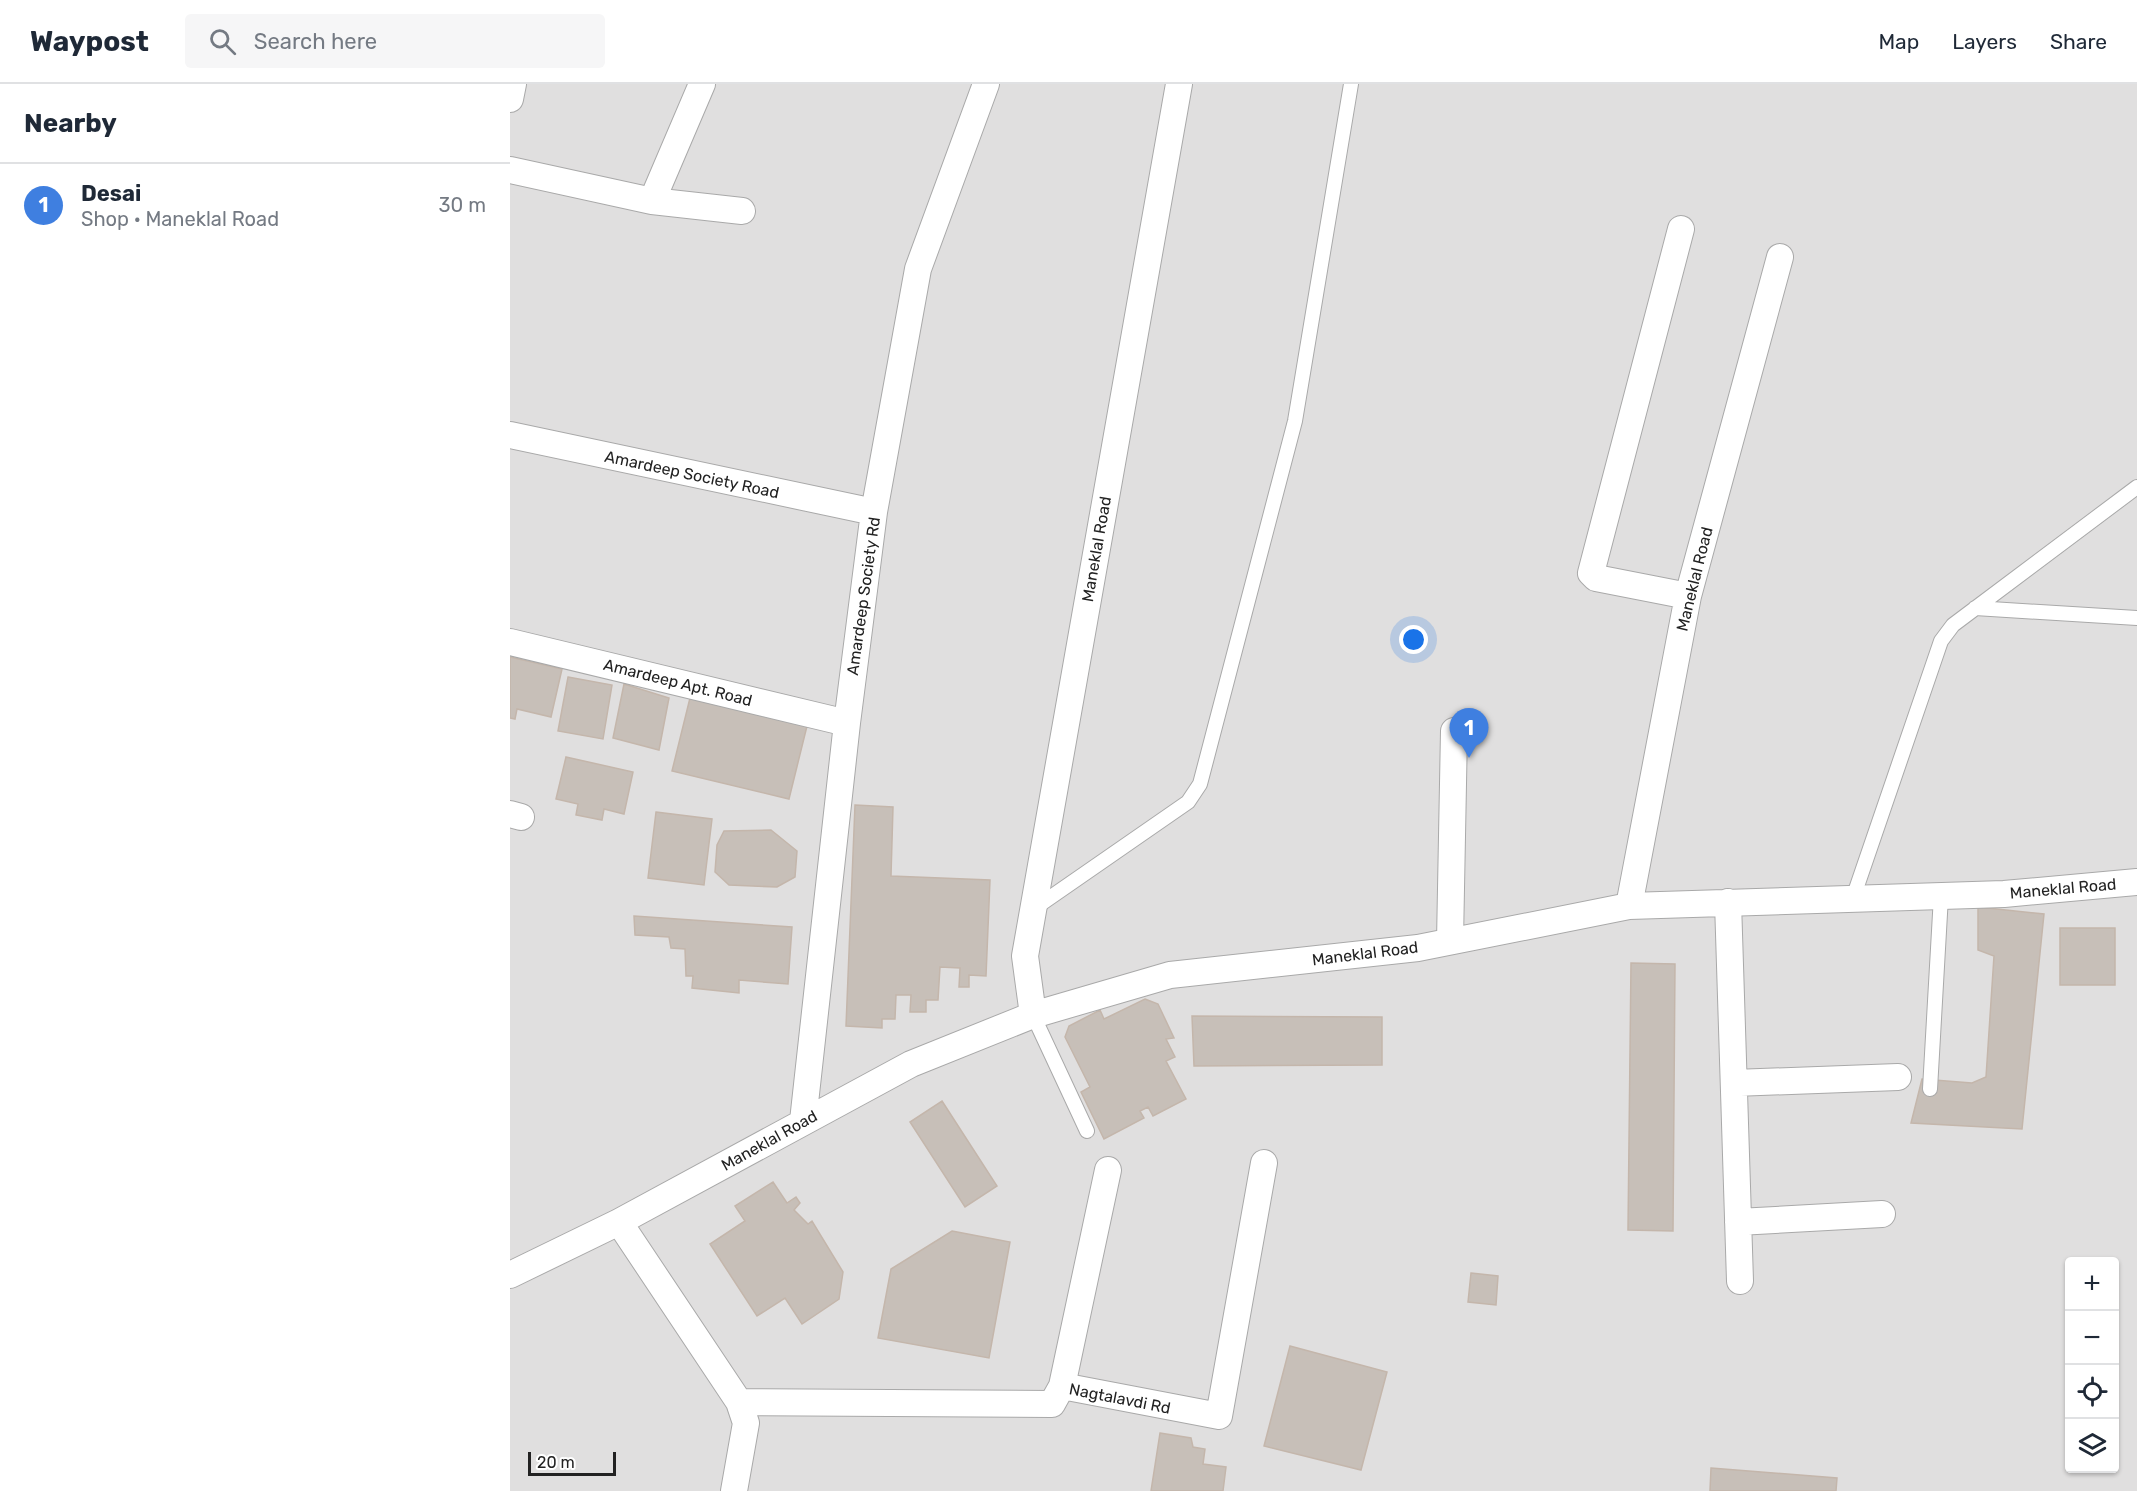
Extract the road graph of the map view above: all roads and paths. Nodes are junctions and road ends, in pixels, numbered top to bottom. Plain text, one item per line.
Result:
1 (513, 84) edge
2 (702, 84) edge
3 (986, 84) edge
4 (1179, 84) edge
5 (1351, 84) edge
6 (510, 99) edge
7 (510, 170) edge
8 (652, 201) junction
9 (742, 210) dead end
10 (1681, 229) dead end
11 (1780, 257) dead end
12 (510, 435) edge
13 (2137, 487) edge
14 (874, 512) junction
15 (1688, 596) junction
16 (1975, 608) junction
17 (2137, 618) edge
18 (510, 642) edge
19 (847, 723) junction
20 (1454, 731) dead end
21 (2137, 882) edge
22 (1941, 896) junction
23 (1853, 898) junction
24 (1728, 902) junction
25 (1629, 906) junction
26 (1033, 909) junction
27 (1450, 941) junction
28 (1033, 1015) junction
29 (1898, 1077) dead end
30 (1734, 1083) junction
31 (1930, 1089) dead end
32 (802, 1121) junction
33 (1086, 1131) dead end
34 (1264, 1163) dead end
35 (1108, 1170) dead end
36 (1882, 1214) dead end
37 (619, 1222) junction
38 (1738, 1222) junction
39 (510, 1275) edge
40 (1740, 1281) dead end
41 (1062, 1386) junction
42 (739, 1402) junction
43 (734, 1491) edge

1 - 6 street
2 - 8 street
3 - 14 street, Amardeep Society Rd
4 - 26 street, Maneklal Road
5 - 26 lane
7 - 8 street
8 - 9 street
10 - 15 street
11 - 15 street, Maneklal Road
12 - 14 street, Amardeep Society Road
13 - 16 lane
14 - 19 street, Amardeep Society Rd
15 - 25 street, Maneklal Road
16 - 17 lane
16 - 23 lane
18 - 19 street, Amardeep Apt. Road
19 - 32 street, Amardeep Society Rd
20 - 27 street
21 - 22 street, Maneklal Road
22 - 23 street, Maneklal Road
22 - 31 lane
23 - 24 street, Maneklal Road
24 - 25 street, Maneklal Road
24 - 30 street
25 - 27 street, Maneklal Road
26 - 28 street, Maneklal Road
27 - 28 street, Maneklal Road
28 - 32 street, Maneklal Road
28 - 33 lane
29 - 30 street
30 - 38 street
32 - 37 street, Maneklal Road
34 - 41 street, Nagtalavdi Rd
35 - 41 street
36 - 38 street
37 - 39 street, Maneklal Road
37 - 42 street
38 - 40 street
41 - 42 street, Nagtalavdi Rd
42 - 43 street

